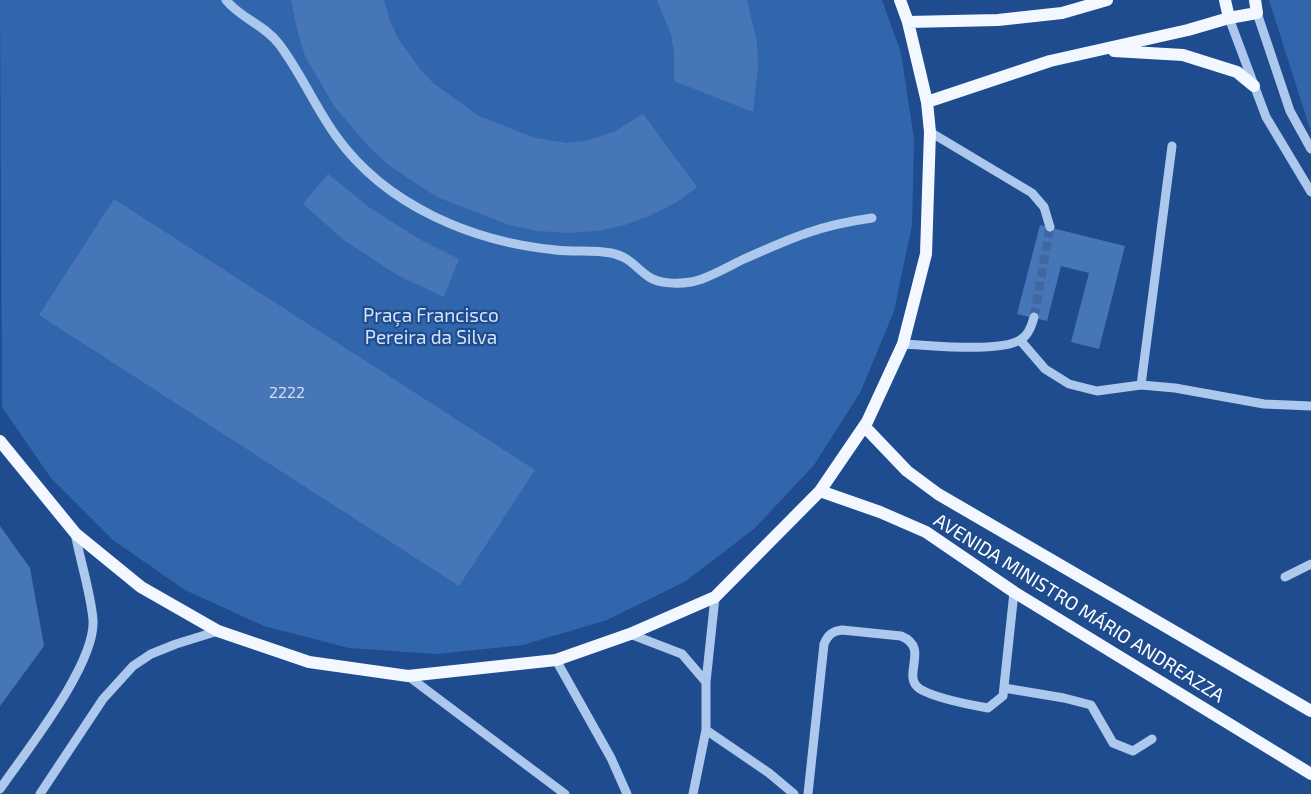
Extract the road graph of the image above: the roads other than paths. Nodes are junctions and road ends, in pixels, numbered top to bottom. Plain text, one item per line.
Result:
1 (226, 0) edge
2 (900, 0) edge
3 (1107, 0) edge
4 (1225, 0) edge
5 (1255, 0) edge
6 (1091, 3) edge
7 (1257, 13) junction
8 (1229, 18) junction
9 (908, 22) junction
10 (1099, 50) junction
11 (1254, 86) junction
12 (927, 102) junction
13 (930, 132) junction
14 (1172, 146) dead end
15 (1311, 149) edge
16 (1311, 192) edge
17 (872, 218) dead end
18 (1050, 227) tunnel mouth
19 (1034, 317) tunnel mouth
20 (1020, 340) junction
21 (903, 344) junction
22 (1141, 385) junction
23 (1311, 406) edge
24 (864, 426) junction
25 (0, 441) edge
26 (820, 491) junction
27 (75, 534) junction
28 (1311, 564) edge
29 (1285, 577) dead end
30 (1014, 592) junction
31 (715, 597) junction
32 (218, 631) junction
33 (630, 634) junction
34 (556, 660) junction
35 (408, 676) junction
36 (706, 682) junction
37 (1004, 688) junction
38 (1311, 711) edge
39 (706, 730) junction
40 (1152, 739) dead end
41 (1311, 774) edge
42 (0, 789) edge
43 (40, 794) edge
44 (564, 794) edge
45 (627, 794) edge
46 (693, 794) edge
47 (794, 794) edge
48 (808, 794) edge

1 - 17 street
2 - 9 main road
3 - 6 main road
4 - 8 main road
5 - 7 main road
6 - 9 main road
7 - 8 main road
7 - 15 street
8 - 10 main road
8 - 11 street
9 - 12 main road
10 - 11 main road
10 - 12 main road
11 - 16 street
12 - 13 main road
13 - 18 street
13 - 21 main road
14 - 22 street
19 - 20 street
20 - 21 street
20 - 22 street
21 - 24 main road
22 - 23 street
24 - 26 main road
24 - 38 main road, AVENIDA MINISTRO MÁRIO ANDREAZZA
25 - 27 main road
26 - 30 main road, AVENIDA MINISTRO MÁRIO ANDREAZZA
26 - 31 main road
27 - 32 main road
27 - 42 street
28 - 29 street
30 - 37 street
30 - 41 main road, AVENIDA MINISTRO MÁRIO ANDREAZZA
31 - 33 main road
31 - 36 street
32 - 35 main road
32 - 43 street
33 - 34 main road
33 - 36 street
34 - 35 main road
34 - 45 street
35 - 44 street
36 - 39 street
37 - 40 street
37 - 48 street
39 - 46 street
39 - 47 street

